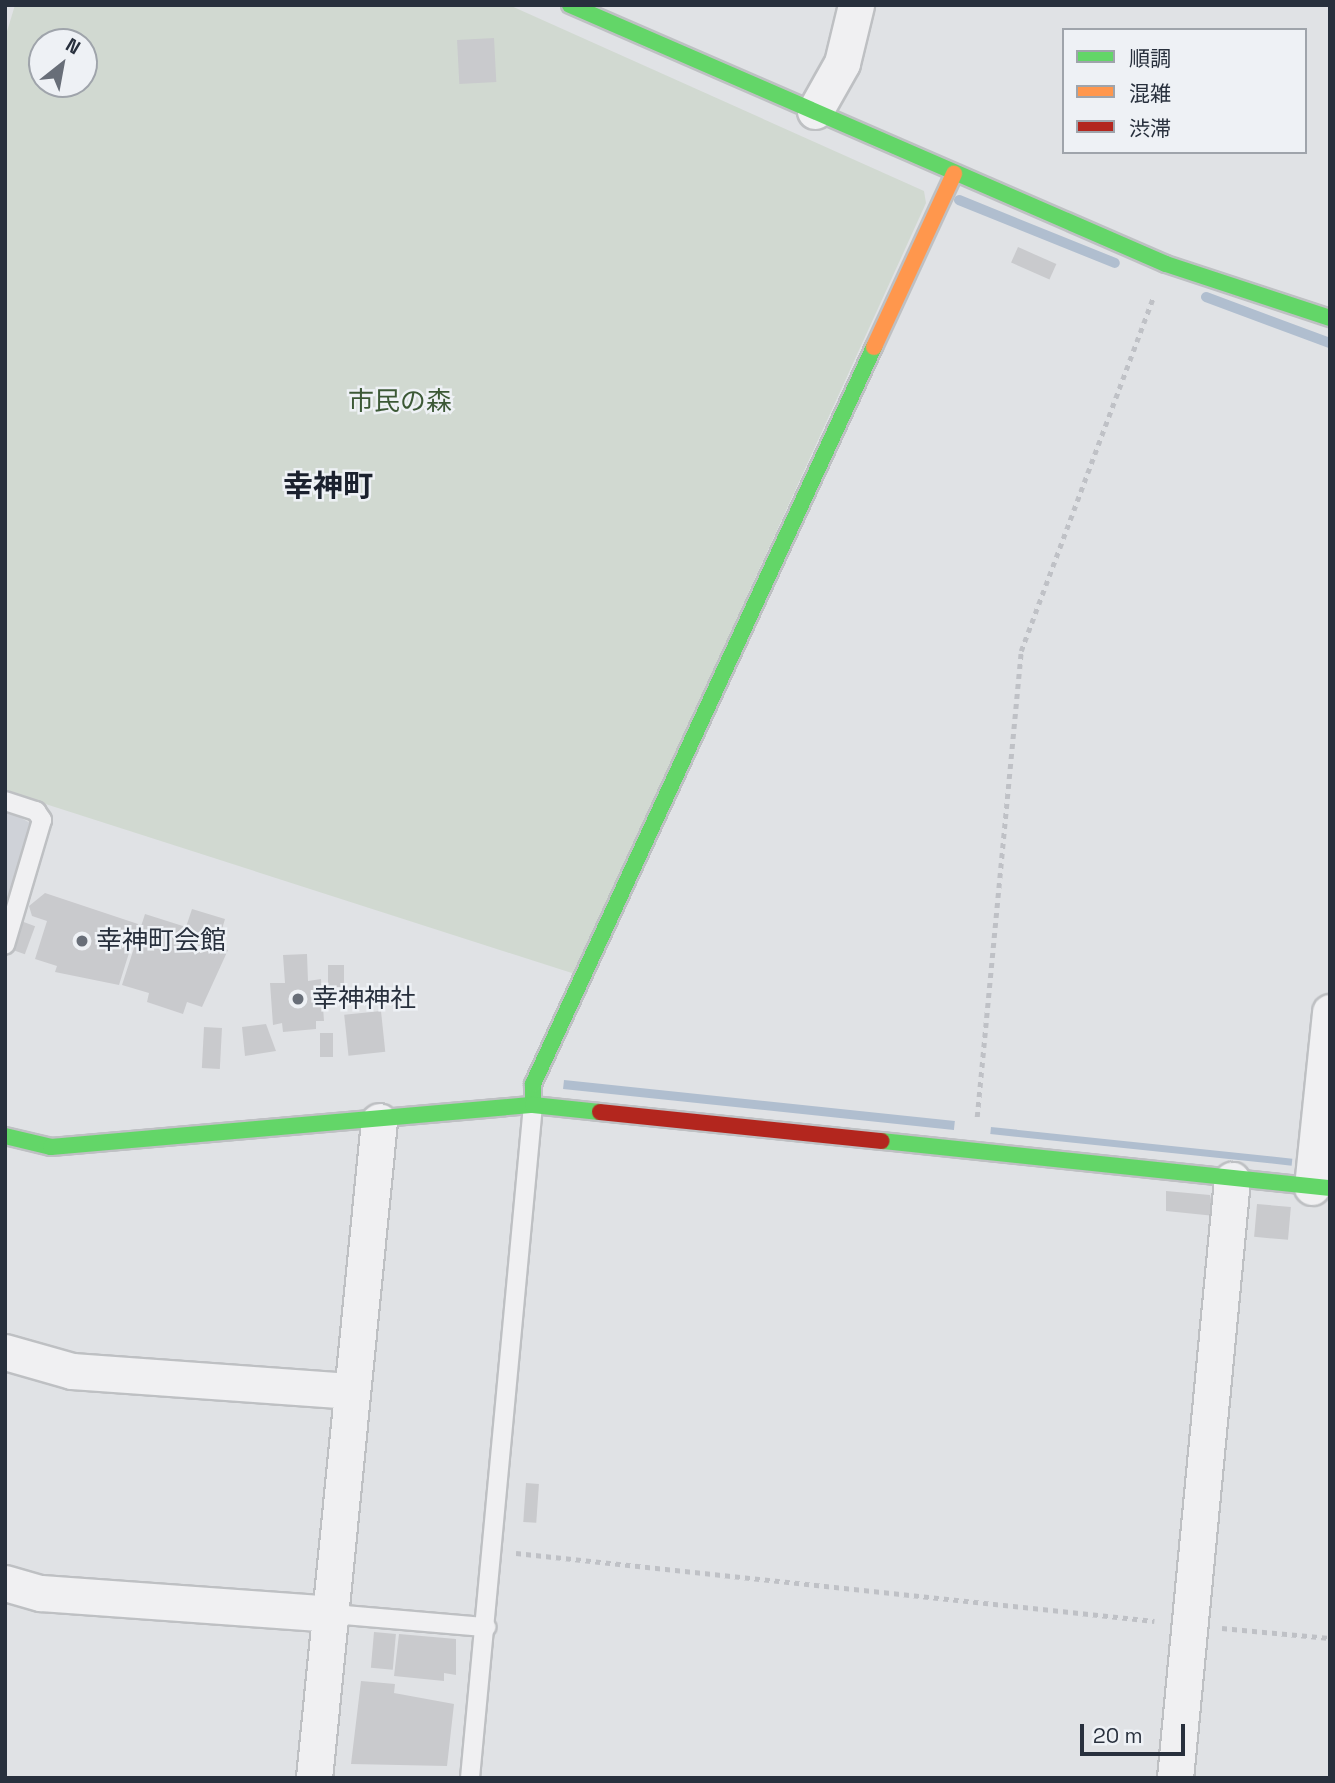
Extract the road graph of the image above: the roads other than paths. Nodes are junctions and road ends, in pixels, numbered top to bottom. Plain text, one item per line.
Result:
1 (570, 5) edge
2 (856, 5) edge
3 (815, 111) junction
4 (954, 174) junction
5 (1330, 318) edge
6 (5, 801) edge
7 (5, 945) edge
8 (1330, 1012) edge
9 (533, 1105) junction
10 (379, 1121) junction
11 (5, 1136) edge
12 (1232, 1180) junction
13 (1321, 1187) edge
14 (5, 1352) edge
15 (349, 1391) junction
16 (5, 1583) edge
17 (333, 1614) junction
18 (486, 1628) junction
19 (314, 1778) edge
20 (470, 1778) edge
21 (1175, 1778) edge

1 - 3 street
2 - 3 street
3 - 4 street
4 - 5 street
4 - 9 street
6 - 7 lane
8 - 13 street
9 - 10 street
9 - 12 street
9 - 18 lane
10 - 11 street
10 - 15 street
12 - 13 street
12 - 21 street
14 - 15 street
15 - 17 street
16 - 17 street
17 - 18 lane
17 - 19 street
18 - 20 lane

